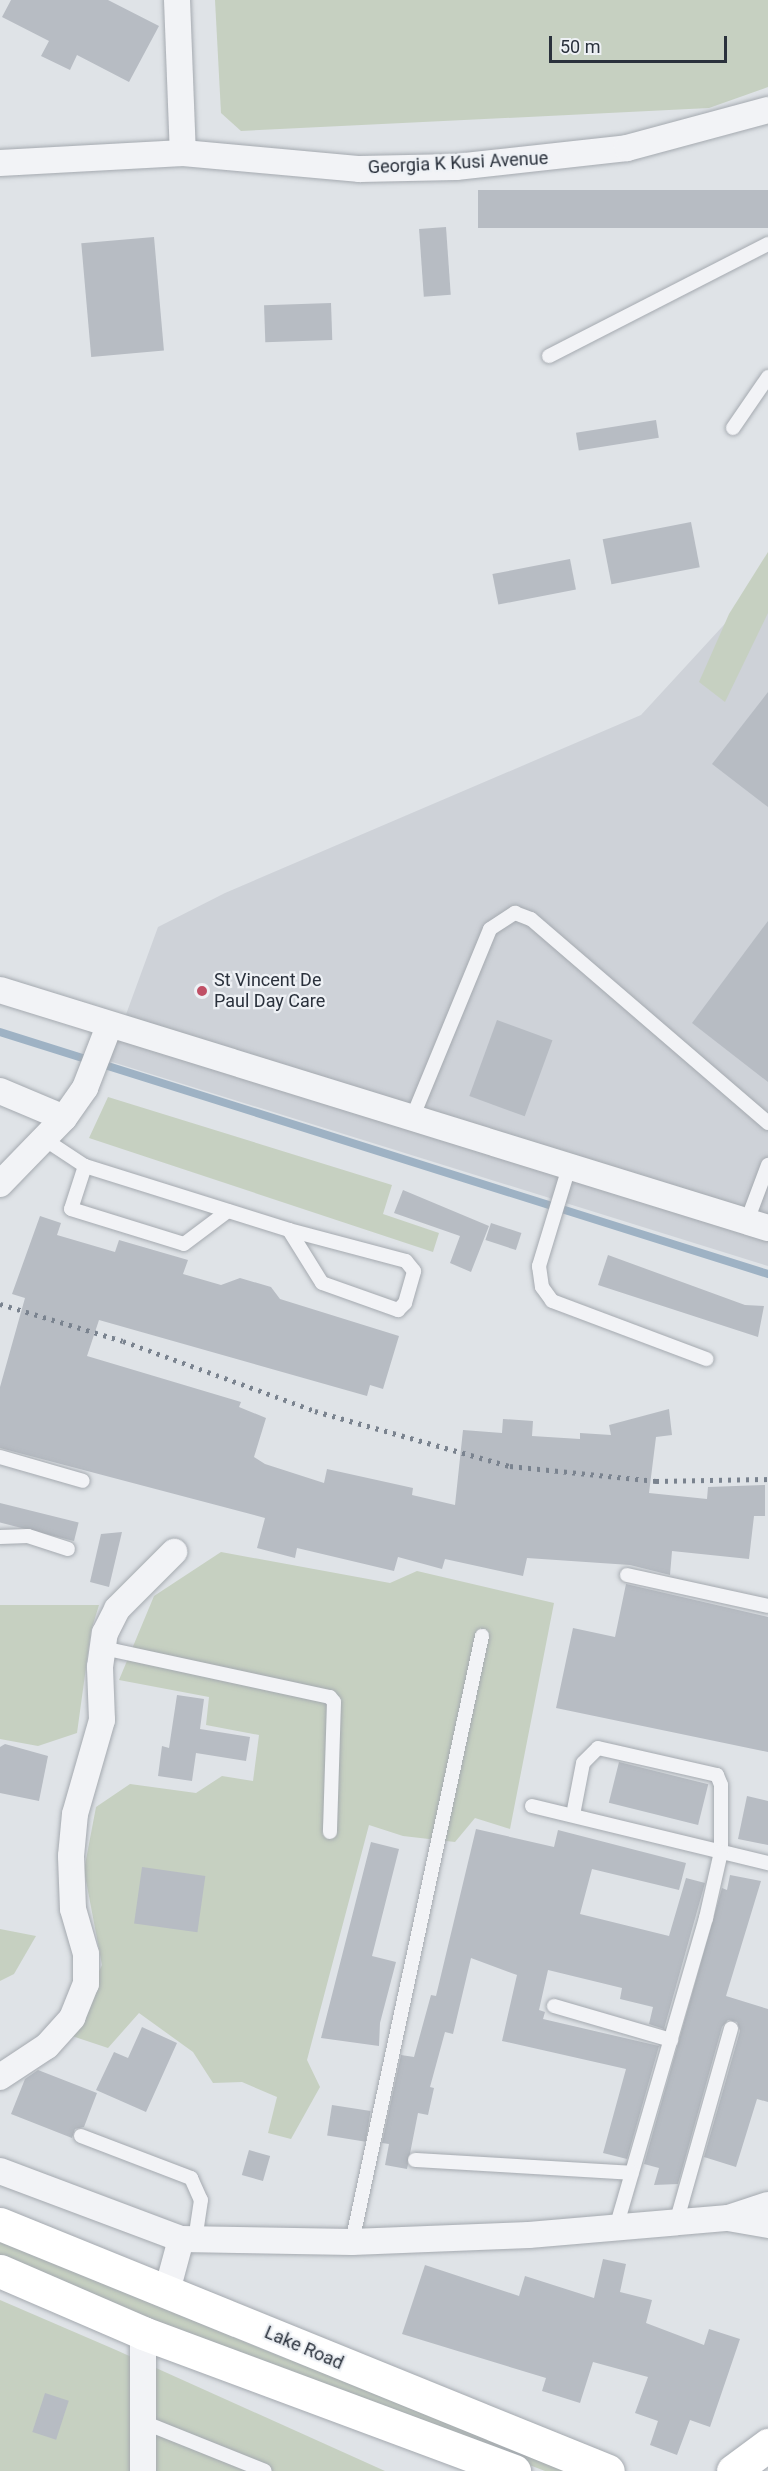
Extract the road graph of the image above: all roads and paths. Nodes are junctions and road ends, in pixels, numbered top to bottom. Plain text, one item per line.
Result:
1 (177, 0) edge
2 (768, 110) edge
3 (183, 153) junction
4 (0, 163) edge
5 (768, 244) edge
6 (549, 356) dead end
7 (768, 377) edge
8 (734, 428) dead end
9 (0, 990) edge
10 (106, 1035) junction
11 (0, 1091) edge
12 (413, 1116) junction
13 (64, 1118) junction
14 (768, 1123) edge
15 (44, 1139) junction
16 (570, 1164) junction
17 (768, 1165) edge
18 (86, 1166) junction
19 (0, 1184) edge
20 (228, 1211) junction
21 (757, 1224) edge
22 (289, 1230) junction
23 (706, 1359) dead end
24 (0, 1457) edge
25 (83, 1481) dead end
26 (0, 1537) edge
27 (68, 1549) dead end
28 (174, 1552) dead end
29 (627, 1575) dead end
30 (768, 1606) edge
31 (482, 1636) dead end
32 (103, 1648) junction
33 (532, 1806) dead end
34 (573, 1815) junction
35 (330, 1832) dead end
36 (721, 1852) junction
37 (768, 1863) edge
38 (554, 2006) dead end
39 (731, 2030) dead end
40 (671, 2040) junction
41 (0, 2077) edge
42 (81, 2136) dead end
43 (415, 2160) dead end
44 (0, 2171) edge
45 (632, 2173) junction
46 (768, 2205) edge
47 (728, 2218) junction
48 (676, 2223) junction
49 (0, 2224) edge
50 (768, 2225) edge
51 (616, 2228) junction
52 (188, 2240) junction
53 (352, 2242) junction
54 (0, 2271) edge
55 (167, 2291) junction
56 (143, 2333) junction
57 (143, 2422) junction
58 (768, 2445) edge
59 (143, 2471) edge
60 (265, 2471) edge
61 (514, 2471) edge
62 (608, 2471) edge
63 (733, 2471) edge

1 - 3 street
2 - 3 street, Georgia K Kusi Avenue
3 - 4 street, Georgia K Kusi Avenue
5 - 6 lane
7 - 8 lane
9 - 10 street
10 - 12 street
10 - 13 street
11 - 13 street
12 - 14 lane
12 - 16 street
13 - 15 street
15 - 18 lane
15 - 19 street
16 - 21 street
16 - 23 lane
17 - 21 lane
18 - 20 lane
18 - 20 lane
20 - 22 lane
22 - 22 lane
24 - 25 lane
26 - 27 lane
28 - 32 street
29 - 30 lane
31 - 53 lane
32 - 35 lane
32 - 41 street
33 - 34 lane
34 - 36 lane
34 - 36 lane
36 - 37 lane
36 - 40 lane
38 - 40 lane
39 - 48 lane
40 - 45 lane
42 - 52 lane
43 - 45 lane
44 - 52 street
45 - 51 lane
46 - 47 street
47 - 48 street
47 - 50 street
48 - 51 street
49 - 55 main road, Lake Road
51 - 53 street
52 - 53 street
52 - 55 street
54 - 56 main road
55 - 62 main road, Lake Road
56 - 57 street
56 - 61 main road
57 - 59 street
57 - 60 lane
58 - 63 main road

